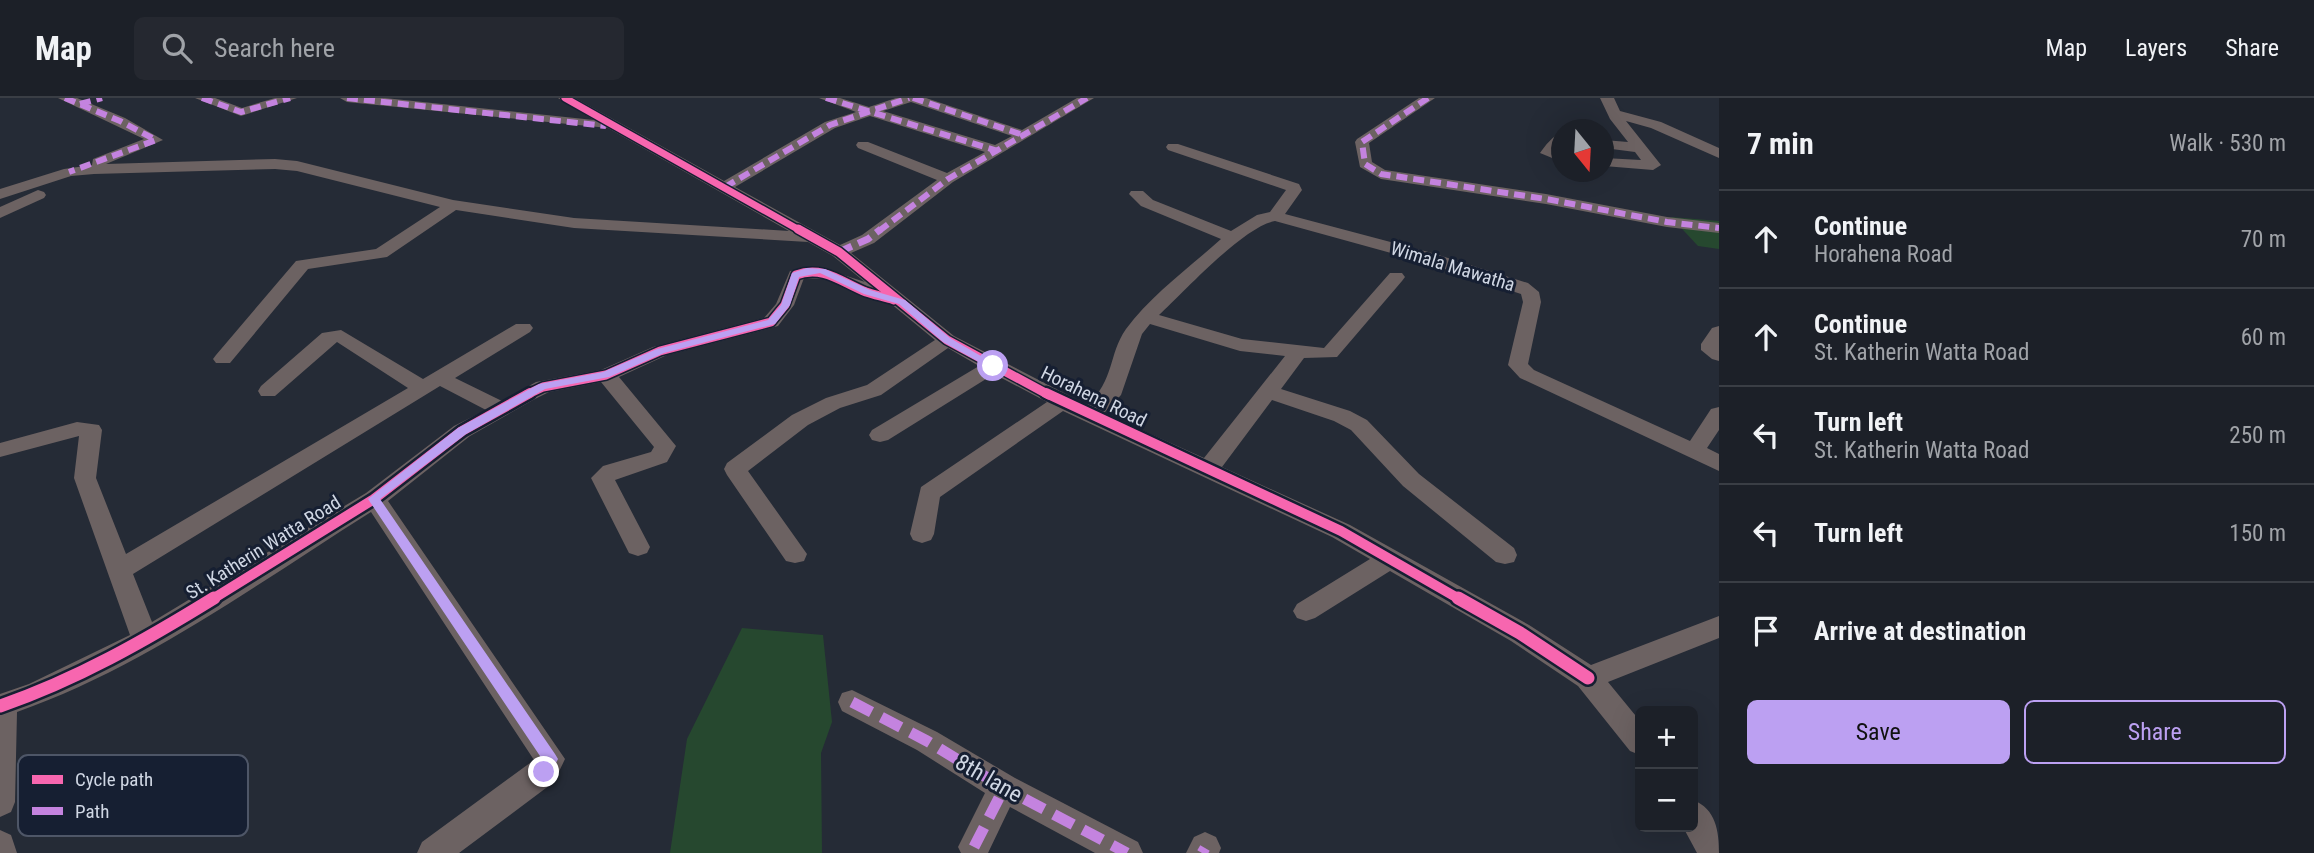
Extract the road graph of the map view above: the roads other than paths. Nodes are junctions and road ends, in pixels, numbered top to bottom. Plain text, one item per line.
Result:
1 (65, 98) edge
2 (102, 98) edge
3 (202, 98) edge
4 (290, 98) edge
5 (347, 98) edge
6 (565, 98) edge
7 (826, 98) edge
8 (911, 98) edge
9 (1087, 98) edge
10 (1428, 98) edge
11 (1607, 98) edge
12 (80, 104) junction
13 (867, 111) junction
14 (1614, 114) junction
15 (613, 127) junction
16 (1023, 135) junction
17 (863, 145) dead end
18 (1614, 145) edge
19 (1173, 147) dead end
20 (1640, 148) junction
21 (998, 151) junction
22 (1719, 154) edge
23 (1614, 163) edge
24 (94, 169) junction
25 (69, 172) junction
26 (948, 179) junction
27 (725, 187) junction
28 (0, 194) edge
29 (1137, 194) dead end
30 (453, 205) junction
31 (0, 213) edge
32 (1275, 216) junction
33 (1719, 228) edge
34 (814, 237) junction
35 (1232, 238) junction
36 (839, 252) junction
37 (1218, 254) joint
38 (1396, 276) dead end
39 (902, 302) junction
40 (1146, 317) junction
41 (523, 328) dead end
42 (1719, 332) edge
43 (947, 340) junction
44 (1299, 352) junction
45 (1719, 355) edge
46 (223, 359) dead end
47 (993, 366) junction
48 (606, 375) junction
49 (431, 383) junction
50 (268, 391) dead end
51 (1269, 392) junction
52 (1062, 402) junction
53 (503, 410) junction
54 (1090, 415) junction
55 (1719, 415) edge
56 (880, 435) dead end
57 (0, 450) edge
58 (1695, 451) junction
59 (1719, 463) edge
60 (1207, 470) junction
61 (374, 499) junction
62 (922, 534) dead end
63 (638, 547) dead end
64 (795, 554) dead end
65 (1505, 555) dead end
66 (1390, 559) junction
67 (119, 570) junction
68 (1306, 611) dead end
69 (1719, 627) edge
70 (145, 640) junction
71 (1588, 678) junction
72 (852, 702) dead end
73 (1, 705) edge
74 (1635, 736) edge
75 (1004, 788) junction
76 (0, 802) edge
77 (1698, 824) edge
78 (0, 846) edge
79 (974, 847) dead end
80 (1, 853) edge
81 (433, 853) edge
82 (1127, 853) edge
83 (1715, 853) edge

1 - 12 street
2 - 12 street
3 - 4 street
5 - 15 street
6 - 15 street, Horahena Road
7 - 13 street
8 - 13 street
8 - 16 street
9 - 16 street
10 - 33 street
11 - 14 street
12 - 25 street
13 - 21 street
13 - 27 street
14 - 20 street
14 - 22 street
15 - 27 street, Horahena Road
16 - 21 street
17 - 26 street
18 - 20 street
19 - 32 street
20 - 23 street
21 - 26 street
24 - 25 street
24 - 30 street
24 - 31 street
25 - 28 street
26 - 36 street
27 - 34 street, Horahena Road
29 - 35 street
30 - 34 street
30 - 46 street
32 - 35 street
32 - 58 street, Wimala Mawatha
34 - 36 street, Horahena Road
35 - 37 street
36 - 39 street, Horahena Road
37 - 40 street
38 - 44 street
39 - 43 street, Horahena Road
39 - 48 street, St. Katherin Watta Road
40 - 44 street
40 - 54 street
41 - 49 street
42 - 45 street
43 - 47 street, Horahena Road
43 - 64 street
44 - 51 street
47 - 52 street, Horahena Road
47 - 56 street
48 - 53 street, St. Katherin Watta Road
48 - 63 street
49 - 50 street
49 - 53 street
49 - 67 street
51 - 60 street
51 - 65 street
52 - 54 street, Horahena Road
52 - 62 street
53 - 61 street, St. Katherin Watta Road
54 - 60 street, Horahena Road
55 - 58 street
57 - 67 street
58 - 59 street, Wimala Mawatha
60 - 66 street, Horahena Road
61 - 70 street, St. Katherin Watta Road
61 - 81 street
66 - 68 street
66 - 71 street, Horahena Road
67 - 70 street
69 - 71 street
70 - 73 street, St. Katherin Watta Road
71 - 74 street, Horahena Road
72 - 75 street, 8th lane
73 - 76 street
75 - 79 street
75 - 82 street, 8th lane
77 - 83 street
78 - 80 street

